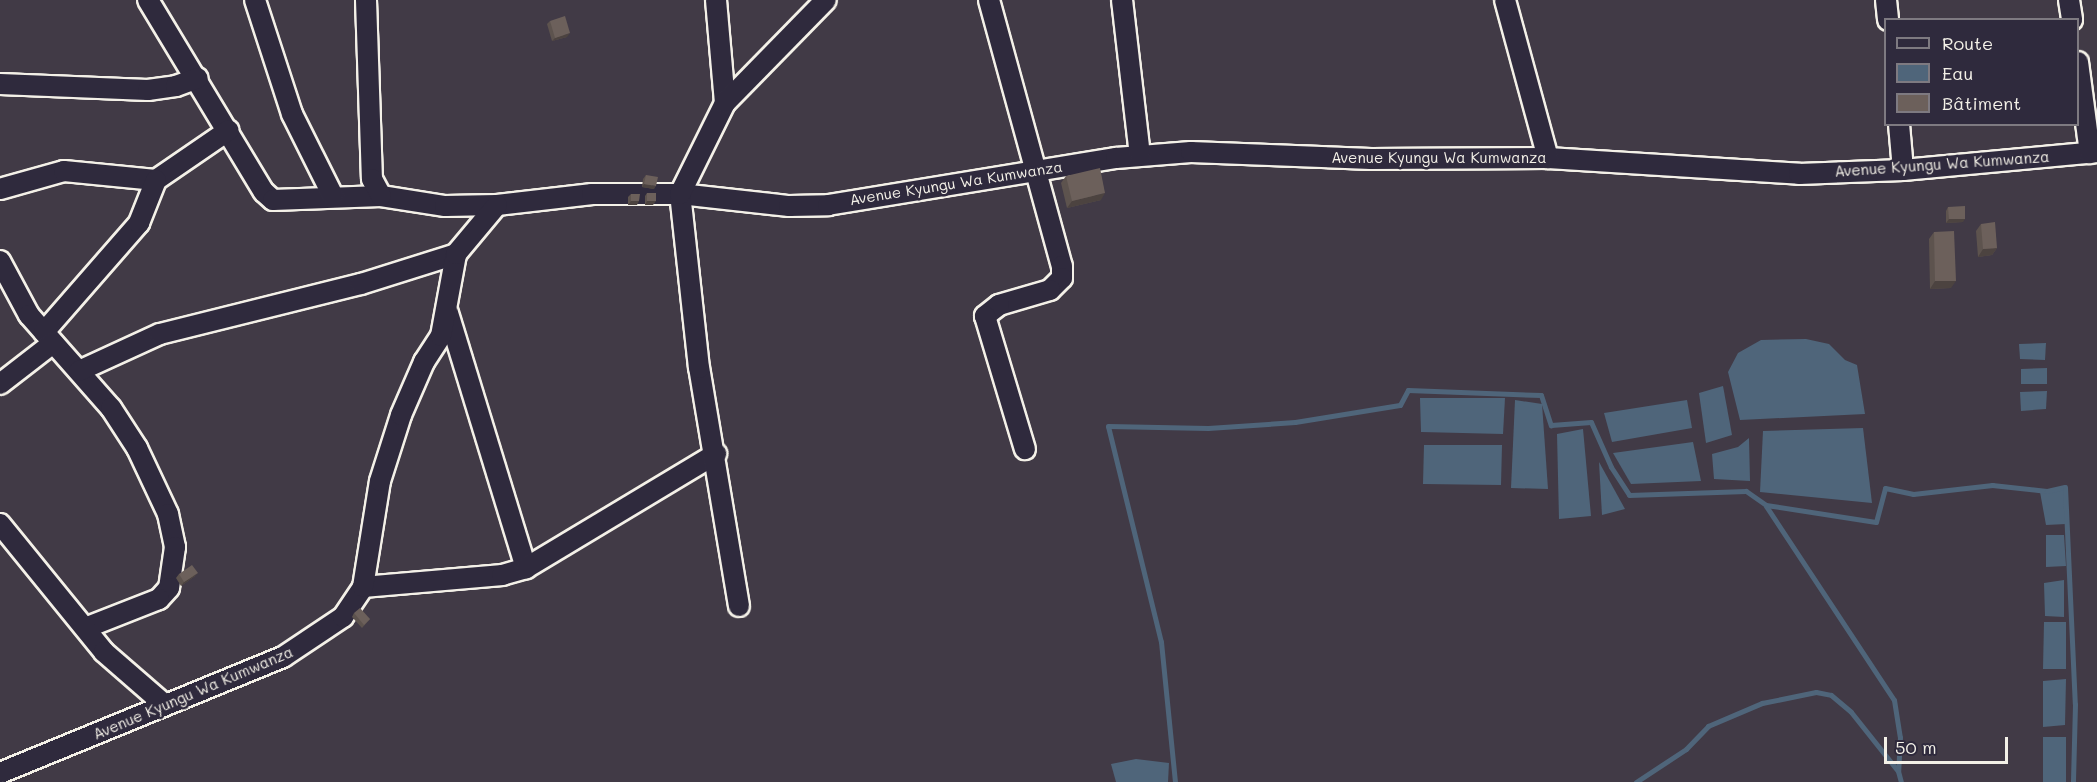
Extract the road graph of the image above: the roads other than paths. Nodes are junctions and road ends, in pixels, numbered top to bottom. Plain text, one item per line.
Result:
1 (148, 0) edge
2 (255, 0) edge
3 (366, 0) edge
4 (716, 0) edge
5 (825, 0) edge
6 (989, 0) edge
7 (1122, 0) edge
8 (1505, 0) edge
9 (1886, 0) edge
10 (2069, 0) edge
11 (1888, 18) edge
12 (2072, 18) edge
13 (2079, 68) edge
14 (198, 78) junction
15 (0, 84) edge
16 (725, 103) junction
17 (1899, 126) edge
18 (229, 130) junction
19 (2094, 153) edge
20 (1140, 155) junction
21 (1548, 158) junction
22 (1034, 170) junction
23 (1904, 170) junction
24 (156, 180) junction
25 (0, 189) edge
26 (680, 194) junction
27 (333, 196) junction
28 (381, 196) junction
29 (497, 205) junction
30 (456, 254) junction
31 (0, 261) edge
32 (448, 313) junction
33 (48, 337) junction
34 (79, 370) junction
35 (0, 384) edge
36 (1025, 449) dead end
37 (716, 454) junction
38 (0, 524) edge
39 (526, 568) junction
40 (363, 587) junction
41 (739, 606) dead end
42 (85, 628) junction
43 (165, 705) junction
44 (0, 773) edge

1 - 14 street
2 - 27 street
3 - 28 street
4 - 16 street
5 - 16 street
6 - 22 street
7 - 20 street
8 - 21 street
9 - 11 street
10 - 12 street
13 - 19 street
14 - 15 street
14 - 18 street
16 - 26 street
17 - 23 street
18 - 24 street
18 - 27 street
19 - 23 street, Avenue Kyungu Wa Kumwanza
20 - 21 street, Avenue Kyungu Wa Kumwanza
20 - 22 street, Avenue Kyungu Wa Kumwanza
21 - 23 street, Avenue Kyungu Wa Kumwanza
22 - 26 street, Avenue Kyungu Wa Kumwanza
22 - 36 street
24 - 25 street
24 - 33 street
26 - 29 street, Avenue Kyungu Wa Kumwanza
26 - 37 street
27 - 28 street
28 - 29 street
29 - 30 street, Avenue Kyungu Wa Kumwanza
30 - 32 street, Avenue Kyungu Wa Kumwanza
30 - 34 street
31 - 33 street
32 - 39 street
32 - 40 street, Avenue Kyungu Wa Kumwanza
33 - 34 street
33 - 35 street
34 - 42 street
37 - 39 street
37 - 41 street
38 - 42 street
39 - 40 street
40 - 43 street, Avenue Kyungu Wa Kumwanza
42 - 43 street
43 - 44 street, Avenue Kyungu Wa Kumwanza

